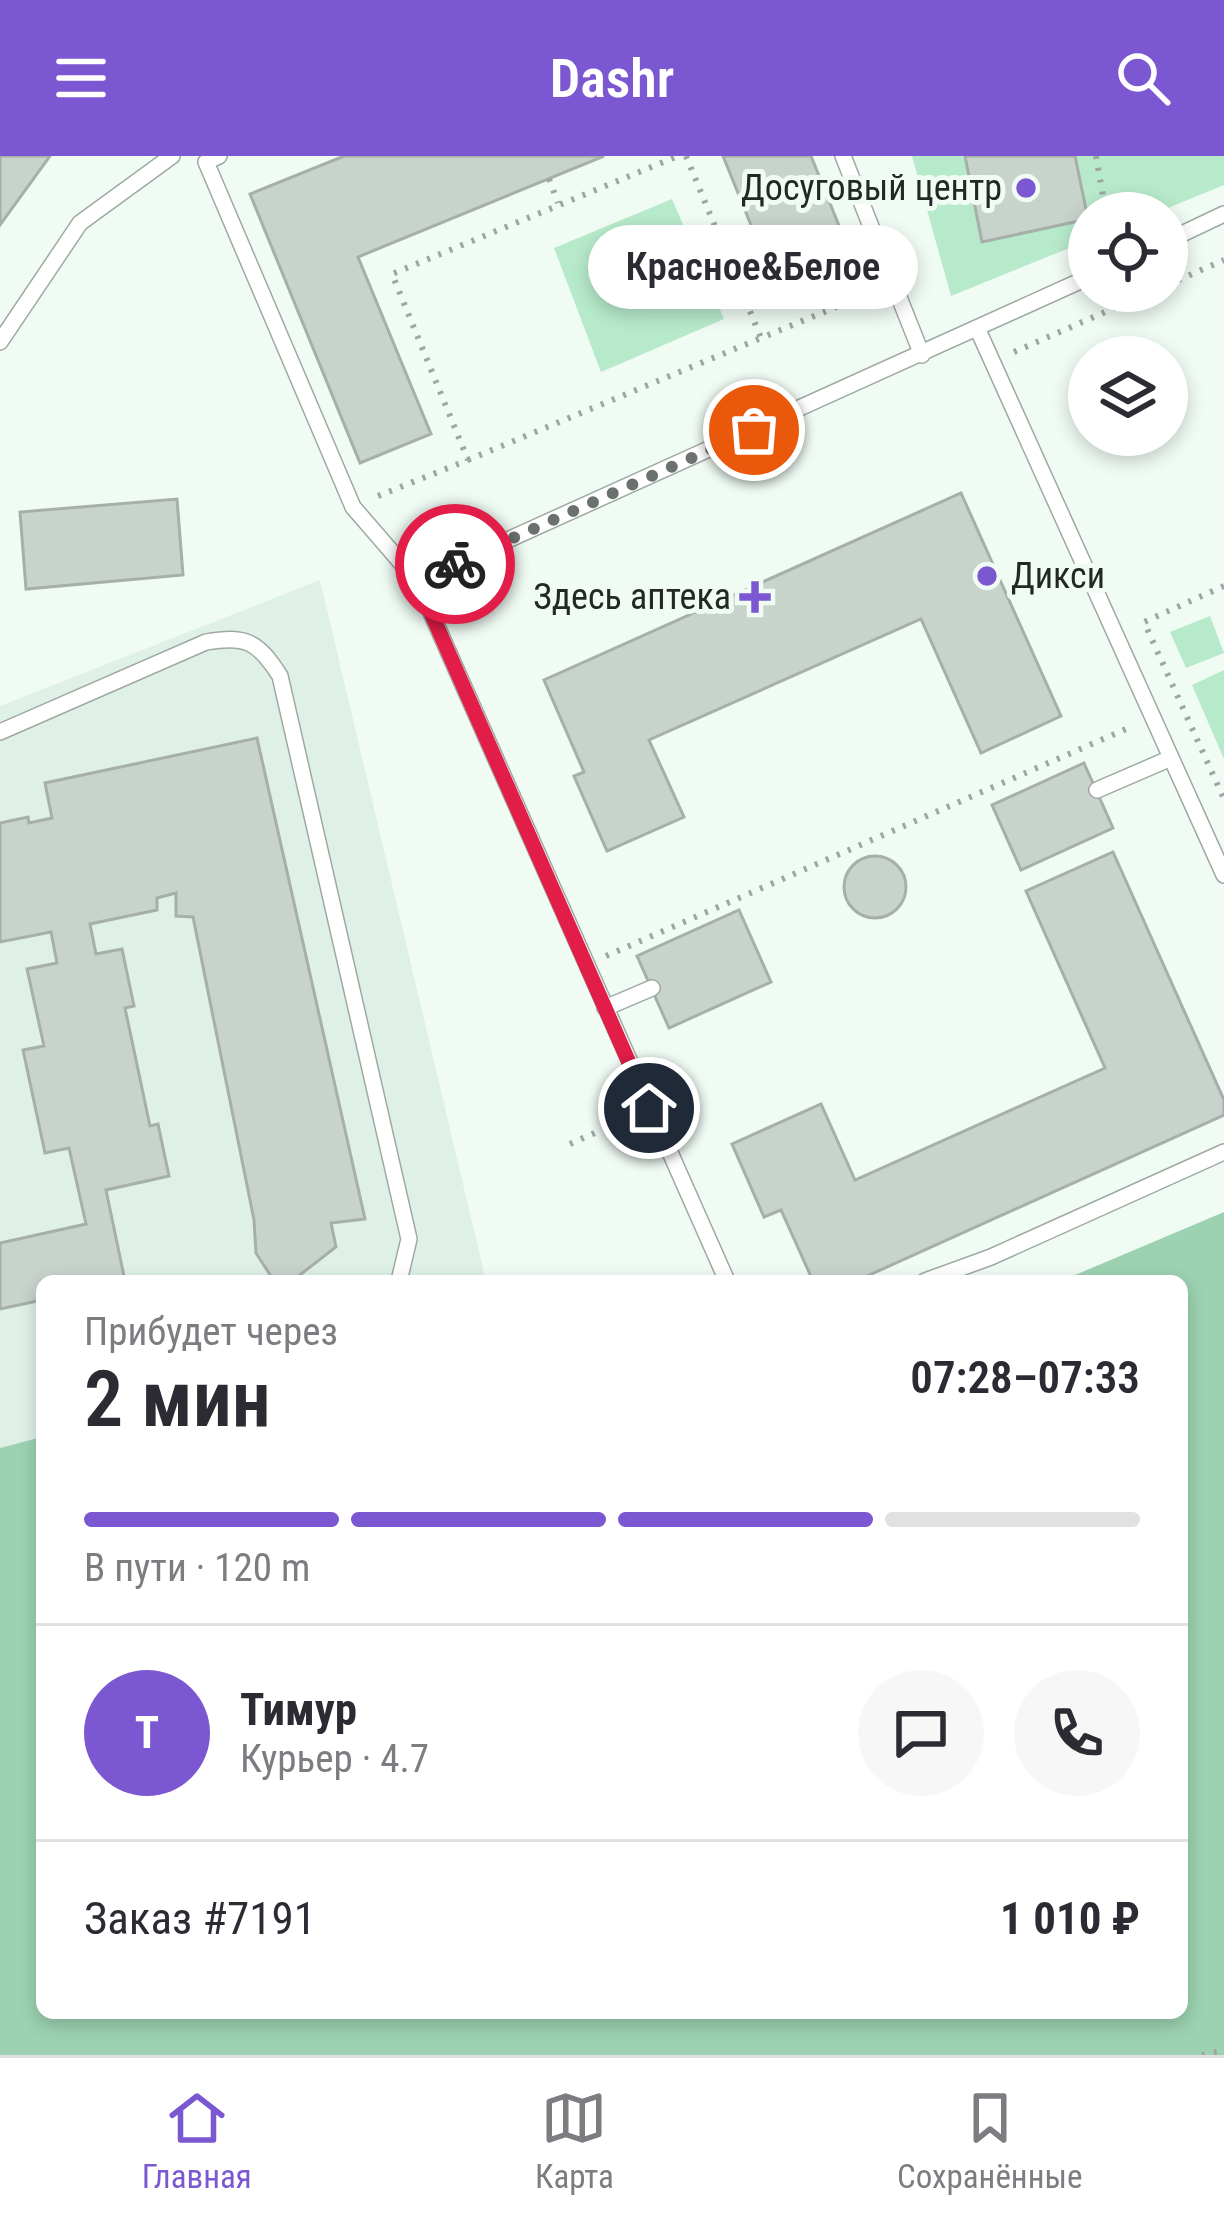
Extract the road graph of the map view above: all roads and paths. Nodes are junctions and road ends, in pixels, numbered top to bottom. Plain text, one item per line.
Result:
1 (172, 156) edge
2 (219, 156) edge
3 (682, 156) edge
4 (843, 156) edge
5 (1096, 156) edge
6 (549, 178) dead end
7 (1102, 192) edge
8 (559, 205) junction
9 (1224, 214) edge
10 (1188, 231) edge
11 (1224, 260) edge
12 (1188, 276) edge
13 (893, 283) junction
14 (1068, 288) edge
15 (1105, 312) edge
16 (978, 330) junction
17 (761, 338) junction
18 (0, 342) edge
19 (922, 355) junction
20 (992, 362) junction
21 (468, 460) junction
22 (353, 507) junction
23 (417, 581) junction
24 (1224, 586) edge
25 (1153, 718) junction
26 (0, 732) edge
27 (1171, 758) junction
28 (1096, 790) dead end
29 (1224, 800) edge
30 (1224, 875) edge
31 (586, 965) junction
32 (652, 988) dead end
33 (605, 1008) junction
34 (649, 1108) junction
35 (570, 1144) dead end
36 (1224, 1152) edge
37 (400, 1275) edge
38 (724, 1275) edge
39 (942, 1275) edge
40 (1224, 2050) edge
41 (1202, 2055) edge

1 - 18 lane
2 - 22 lane
3 - 8 path
3 - 17 path
4 - 13 lane
5 - 7 path
6 - 8 path
8 - 21 path
9 - 10 lane
11 - 12 path
13 - 17 path
13 - 19 lane
14 - 16 lane
15 - 20 path
16 - 19 lane
16 - 20 lane
17 - 21 path
19 - 23 lane
20 - 25 lane
21 - 22 path
22 - 23 lane
23 - 31 lane
24 - 29 path
25 - 27 lane
25 - 31 path
26 - 37 lane
27 - 28 lane
27 - 30 lane
31 - 33 lane
32 - 33 lane
33 - 34 lane
34 - 35 path
34 - 38 lane
36 - 39 lane
40 - 41 path

